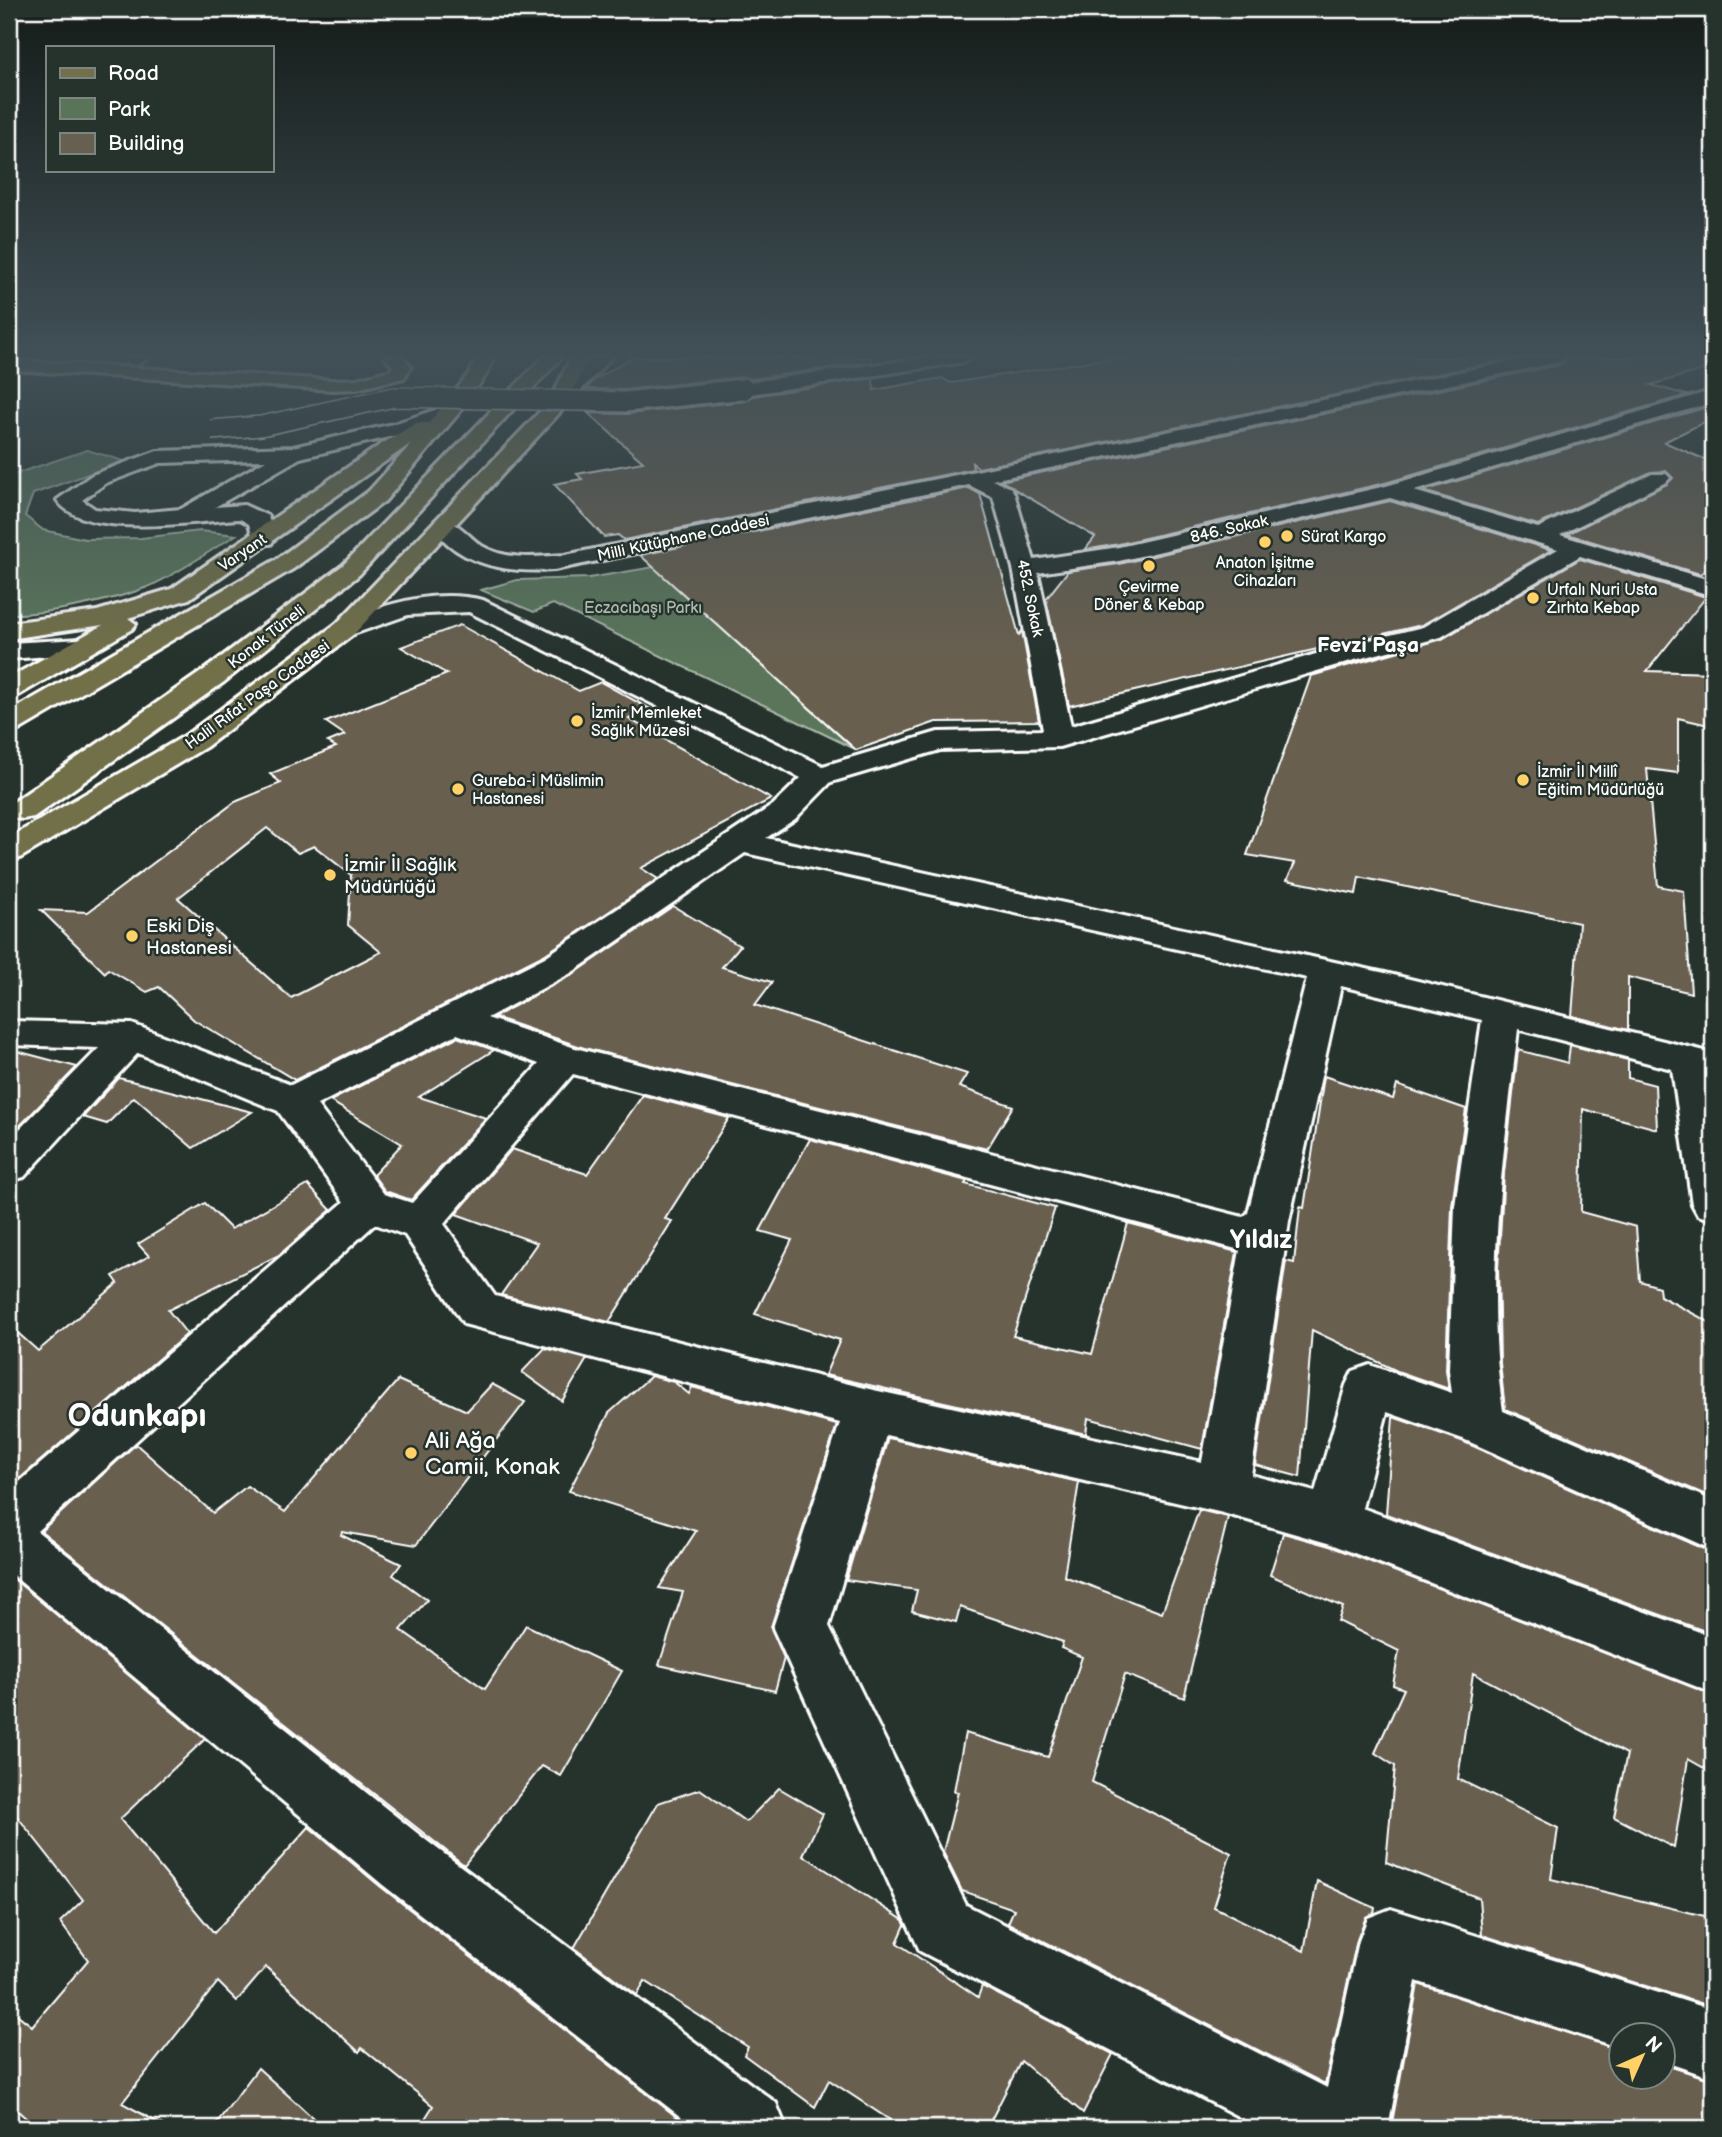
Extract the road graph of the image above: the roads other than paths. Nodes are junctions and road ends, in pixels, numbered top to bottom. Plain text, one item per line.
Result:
1 (169, 457) edge
2 (200, 457) edge
3 (238, 457) edge
4 (287, 457) edge
5 (315, 457) edge
6 (335, 457) edge
7 (376, 457) edge
8 (411, 457) edge
9 (458, 457) edge
10 (508, 457) edge
11 (1080, 457) edge
12 (1508, 457) edge
13 (319, 468) dead end
14 (1659, 478) dead end
15 (197, 479) dead end
16 (973, 479) junction
17 (138, 487) dead end
18 (1391, 491) junction
19 (168, 497) dead end
20 (119, 498) dead end
21 (244, 508) junction
22 (89, 515) junction
23 (186, 515) junction
24 (135, 520) junction
25 (443, 526) junction
26 (1540, 536) junction
27 (262, 538) junction
28 (1578, 547) junction
29 (1025, 568) junction
30 (1713, 589) edge
31 (180, 594) junction
32 (345, 629) junction
33 (9, 631) edge
34 (80, 647) junction
35 (9, 651) edge
36 (9, 689) edge
37 (9, 724) edge
38 (1059, 738) junction
39 (820, 776) junction
40 (23, 810) dead end
41 (740, 842) junction
42 (9, 852) edge
43 (1327, 971) junction
44 (1502, 1013) junction
45 (455, 1020) junction
46 (9, 1034) edge
47 (132, 1036) junction
48 (565, 1059) junction
49 (1702, 1063) edge
50 (292, 1101) junction
51 (9, 1166) edge
52 (1713, 1204) edge
53 (369, 1205) junction
54 (1268, 1221) junction
55 (420, 1223) junction
56 (869, 1410) junction
57 (1480, 1424) junction
58 (1223, 1490) junction
59 (1333, 1521) junction
60 (9, 1523) edge
61 (1713, 1526) edge
62 (9, 1540) edge
63 (1713, 1665) edge
64 (1713, 2044) edge
65 (751, 2128) edge
66 (1332, 2128) edge
67 (1353, 2128) edge

1 - 22 street
2 - 17 street
3 - 15 street
4 - 23 street
5 - 21 street
6 - 13 street
7 - 27 main road, Varyant
8 - 37 main road
9 - 40 main road, Konak Tüneli
10 - 25 main road, Halil Rıfat Paşa Caddesi
11 - 16 street, Milli Kütüphane Caddesi
12 - 18 street, 846. Sokak
14 - 26 street
16 - 25 street, Milli Kütüphane Caddesi
16 - 29 street, 452. Sokak
18 - 26 street
18 - 29 street, 846. Sokak
19 - 24 street
20 - 22 street
21 - 23 street
21 - 27 street
22 - 24 street
23 - 24 street
25 - 32 main road, Halil Rıfat Paşa Caddesi
26 - 28 street
27 - 31 main road, Varyant
28 - 30 street
28 - 38 street
29 - 38 street, 452. Sokak
31 - 33 main road, Varyant
31 - 34 main road
32 - 39 street
32 - 42 main road, Halil Rıfat Paşa Caddesi
34 - 35 street
34 - 36 main road
38 - 39 street
39 - 41 street
41 - 43 street
41 - 45 street
43 - 44 street
43 - 54 street
44 - 49 street
44 - 57 street
45 - 48 street
45 - 50 street
46 - 47 street
47 - 50 street
47 - 51 street
48 - 54 street
48 - 55 street
49 - 52 street
50 - 53 street
53 - 55 street
53 - 60 street
54 - 58 street
55 - 56 street
56 - 58 street
56 - 66 street
57 - 59 street
57 - 61 street
58 - 59 street
59 - 63 street
62 - 65 street
64 - 67 street

